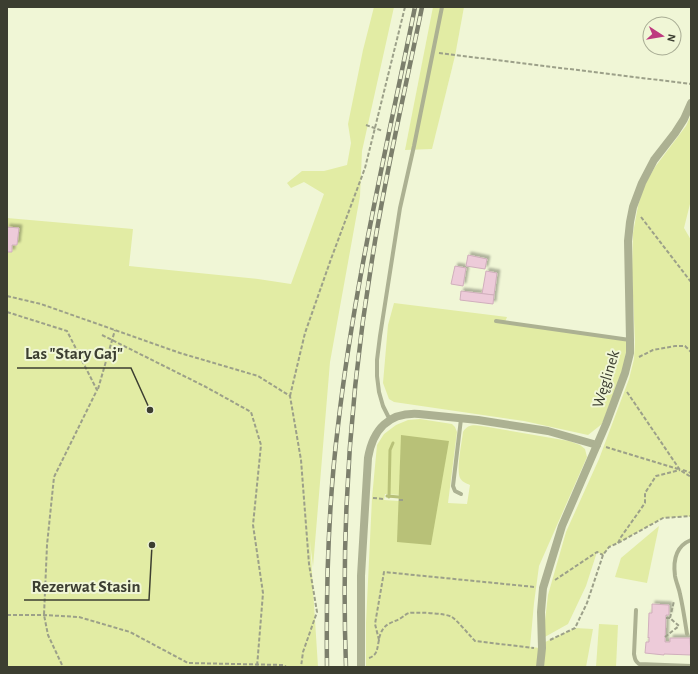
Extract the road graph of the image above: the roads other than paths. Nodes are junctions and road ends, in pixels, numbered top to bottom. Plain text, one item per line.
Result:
1 (442, 7) edge
2 (691, 103) edge
3 (496, 321) dead end
4 (630, 340) junction
5 (461, 419) junction
6 (390, 420) junction
7 (597, 445) junction
8 (462, 494) dead end
9 (691, 540) edge
10 (636, 610) dead end
11 (687, 634) dead end
12 (361, 663) edge
13 (691, 666) edge
14 (540, 667) edge

1 - 6 lane
2 - 4 street, Węglinek
3 - 4 lane
4 - 7 street, Węglinek
5 - 6 street
5 - 7 street
5 - 8 lane
6 - 12 street
7 - 14 street, Węglinek
9 - 11 lane
10 - 13 lane

